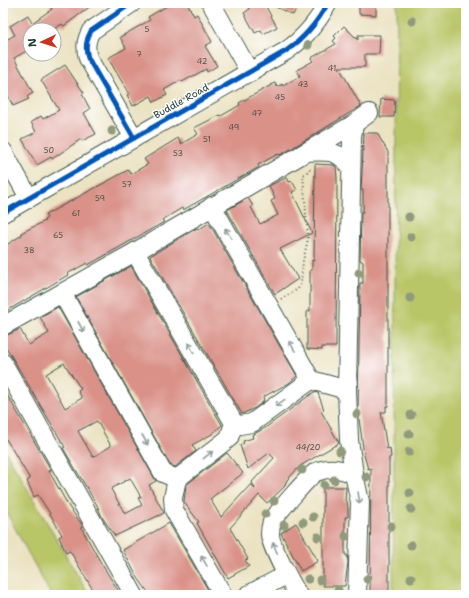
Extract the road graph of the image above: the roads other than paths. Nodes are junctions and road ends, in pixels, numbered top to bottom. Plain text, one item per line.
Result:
1 (132, 3) edge
2 (211, 3) edge
3 (328, 3) edge
4 (250, 73) junction
5 (370, 113) dead end
6 (354, 124) junction
7 (134, 138) junction
8 (3, 151) edge
9 (303, 153) junction
10 (351, 168) junction
11 (29, 198) junction
12 (212, 206) junction
13 (3, 212) edge
14 (135, 252) junction
15 (62, 293) junction
16 (3, 326) edge
17 (3, 363) edge
18 (311, 380) junction
19 (347, 390) junction
20 (234, 423) junction
21 (354, 474) junction
22 (177, 479) junction
23 (286, 575) junction
24 (134, 595) edge
25 (223, 595) edge
26 (248, 595) edge
27 (298, 595) edge
28 (357, 595) edge

1 - 7 street
2 - 4 street
3 - 4 street, Buddle Road
4 - 7 street, Buddle Road
5 - 6 street
6 - 9 street
6 - 10 street
7 - 11 street, Buddle Road
8 - 11 street
9 - 10 street
9 - 12 street
10 - 19 street
11 - 13 street, Buddle Road
12 - 14 street
18 -> 12 street
14 - 15 street
20 -> 14 street
15 - 16 street
15 -> 22 street
17 - 24 street
18 - 19 street
18 -> 20 street
19 - 21 street
22 -> 20 street
23 -> 21 street
21 -> 28 street
25 -> 22 street
23 - 26 street
23 - 27 street

